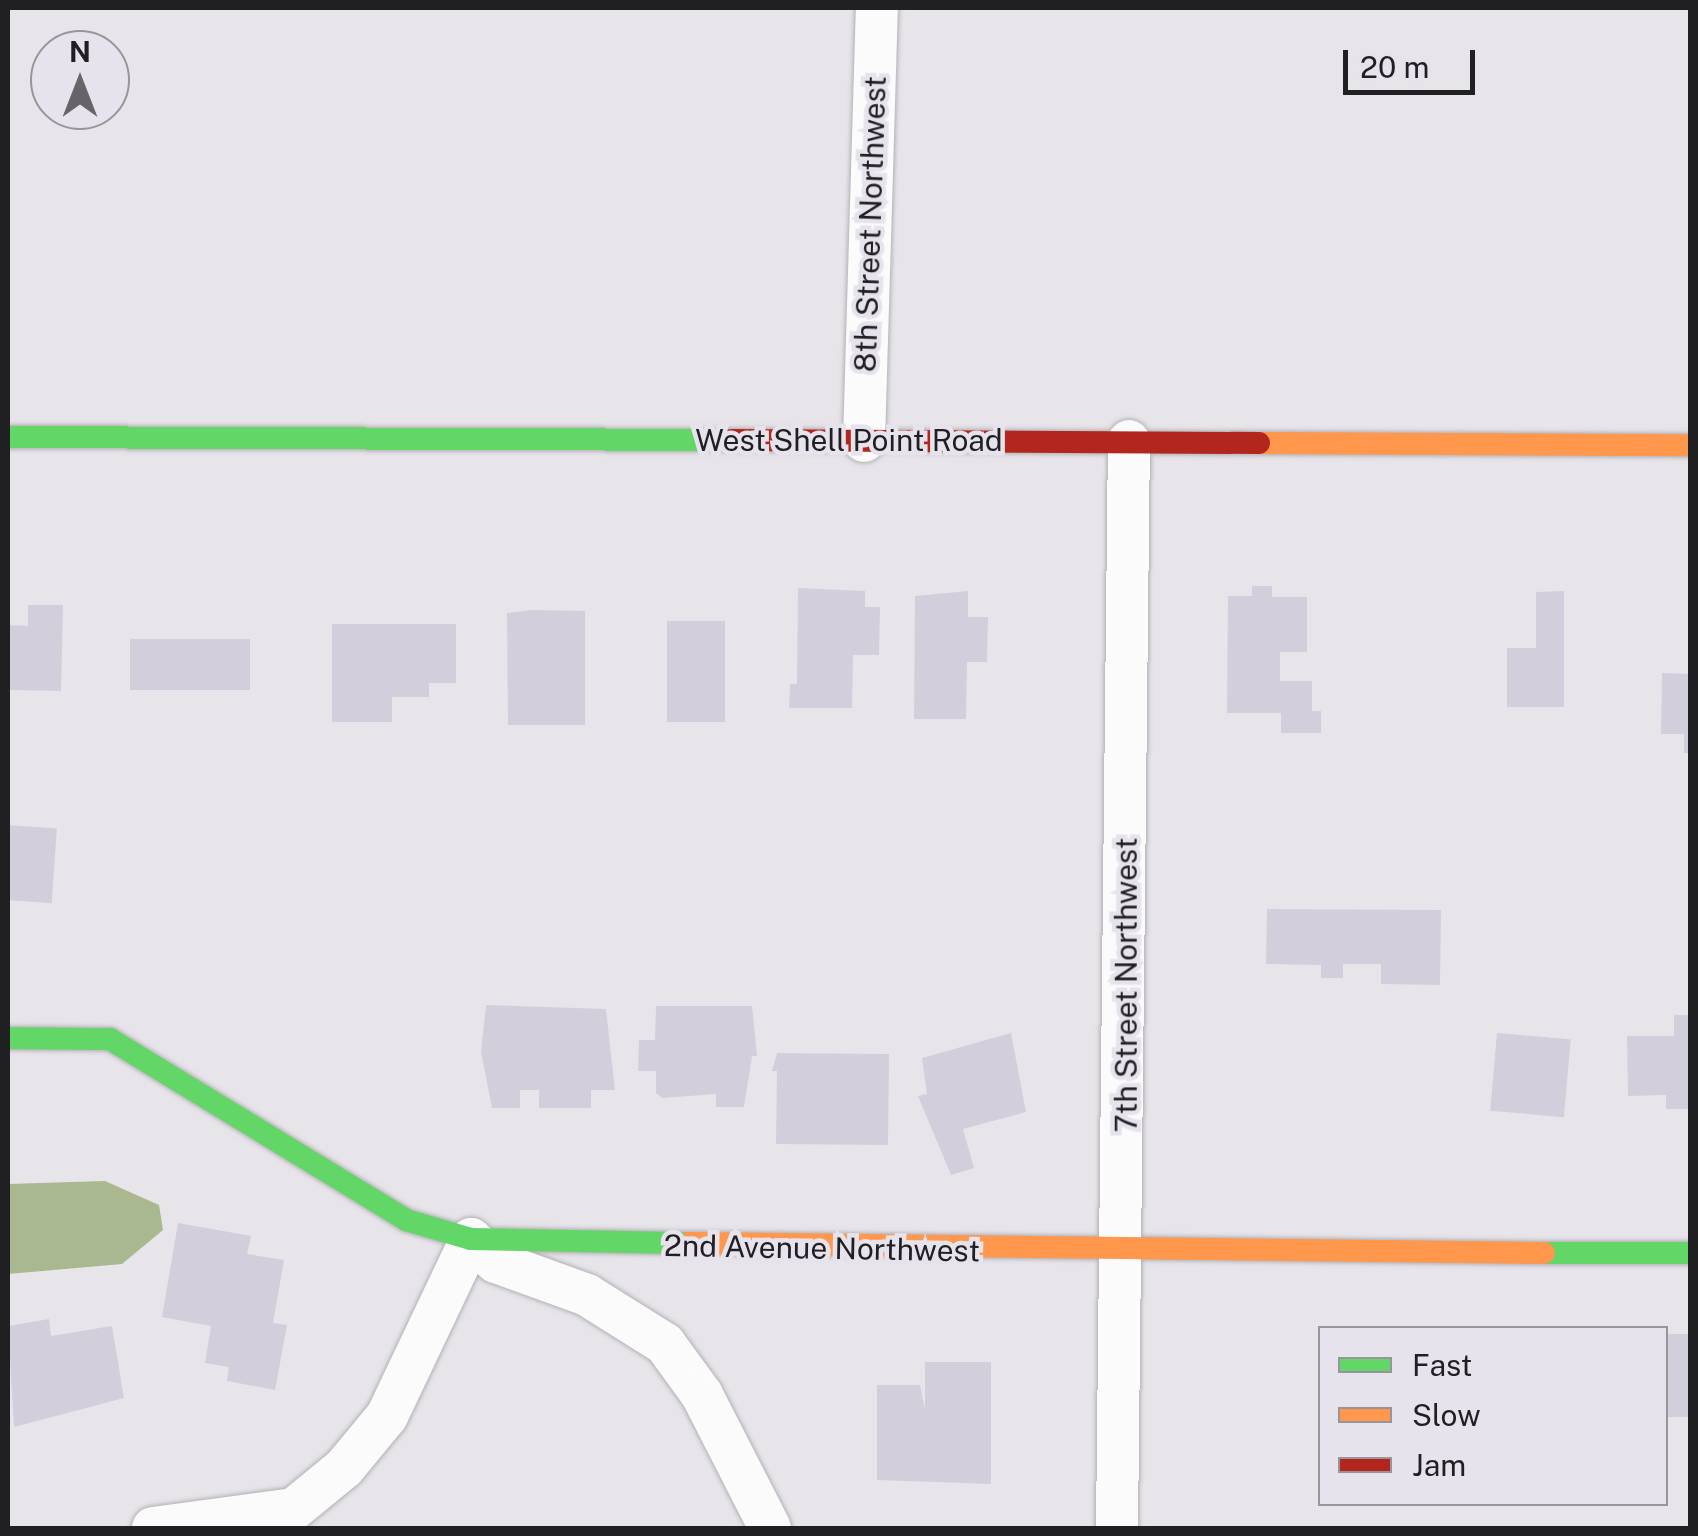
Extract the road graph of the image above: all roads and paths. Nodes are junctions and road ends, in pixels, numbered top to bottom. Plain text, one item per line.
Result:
1 (877, 8) edge
2 (8, 438) edge
3 (864, 441) junction
4 (1129, 441) junction
5 (1690, 444) edge
6 (8, 1038) edge
7 (471, 1239) junction
8 (1125, 1252) junction
9 (1690, 1252) edge
10 (298, 1519) edge
11 (153, 1528) edge
12 (770, 1528) edge
13 (1117, 1528) edge

1 - 3 street, 8th Street Northwest
2 - 3 street, West Shell Point Road
3 - 4 street, West Shell Point Road
4 - 5 street, West Shell Point Road
4 - 8 street, 7th Street Northwest
6 - 7 street, 2nd Avenue Northwest
7 - 8 street, 2nd Avenue Northwest
7 - 10 street
7 - 12 street
8 - 9 street, 2nd Avenue Northwest
8 - 13 street, 7th Street Northwest
10 - 11 street

